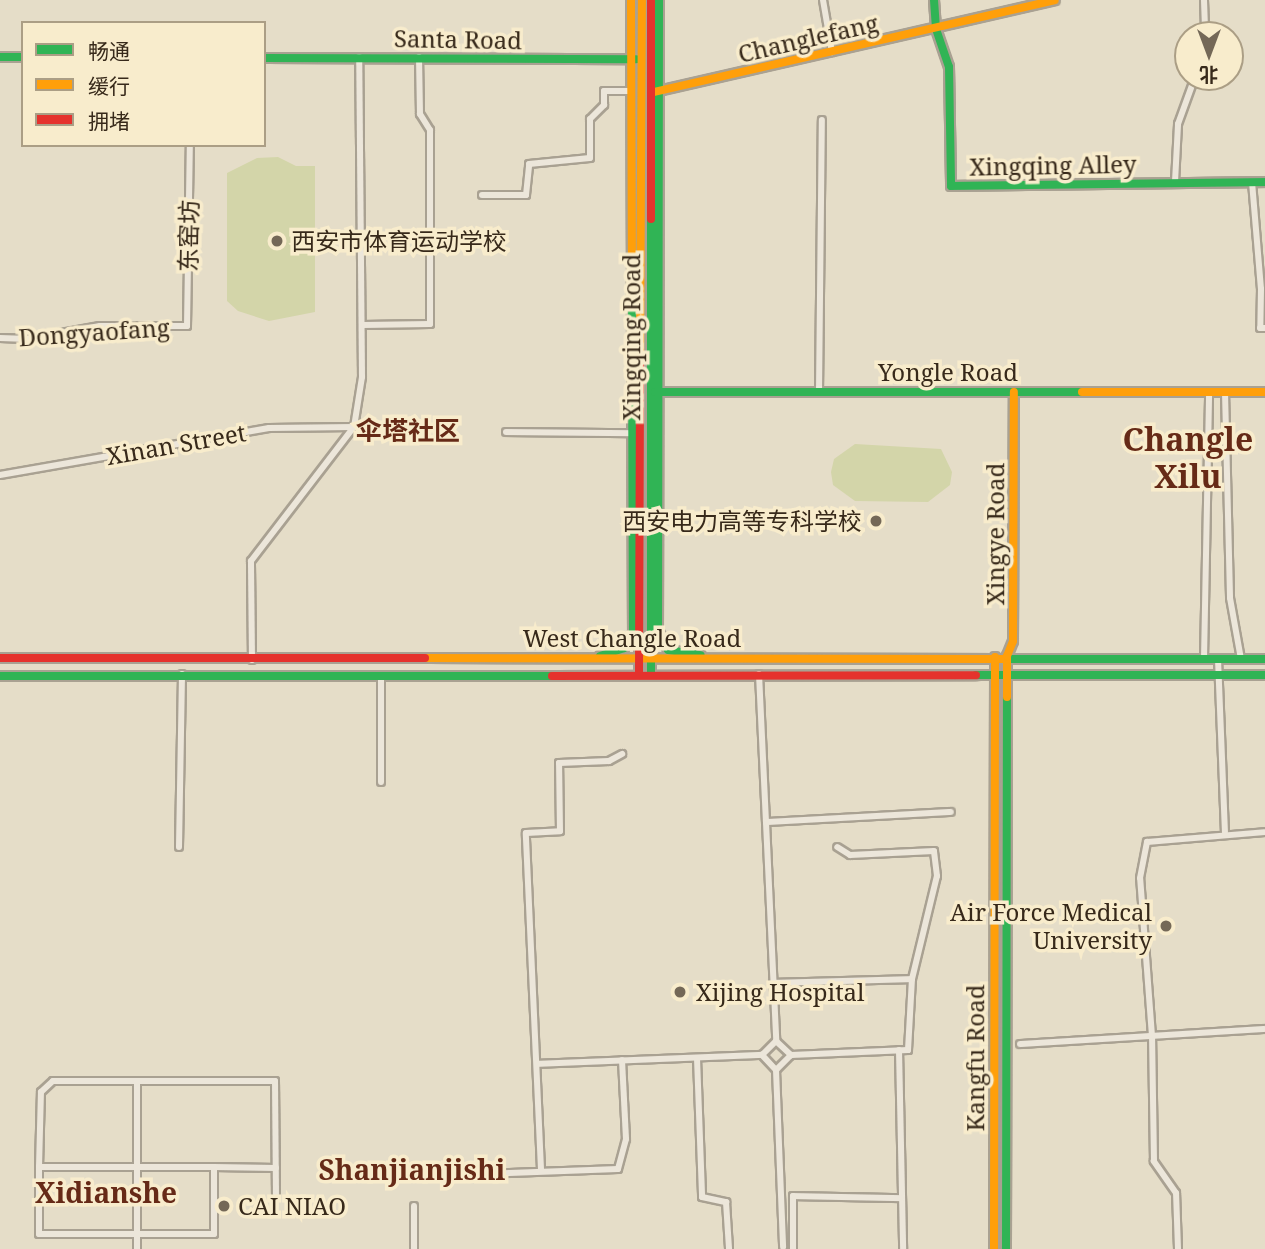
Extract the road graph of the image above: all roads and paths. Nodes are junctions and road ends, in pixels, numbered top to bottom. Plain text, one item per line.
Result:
1 (631, 0) edge
2 (642, 0) edge
3 (651, 0) edge
4 (659, 0) edge
5 (823, 0) edge
6 (934, 0) edge
7 (1055, 0) edge
8 (1204, 0) edge
9 (1205, 21) edge
10 (936, 29) junction
11 (832, 52) junction
12 (0, 57) edge
13 (21, 57) edge
14 (359, 57) junction
15 (419, 57) junction
16 (266, 58) edge
17 (631, 60) junction
18 (646, 60) junction
19 (631, 91) junction
20 (1190, 91) edge
21 (655, 92) junction
22 (822, 120) dead end
23 (190, 147) edge
24 (1175, 182) junction
25 (1252, 182) junction
26 (1265, 182) edge
27 (482, 195) dead end
28 (363, 325) junction
29 (1265, 328) edge
30 (0, 338) edge
31 (645, 392) junction
32 (819, 392) junction
33 (1014, 392) junction
34 (1209, 392) junction
35 (1225, 392) junction
36 (1265, 392) edge
37 (354, 427) junction
38 (506, 432) dead end
39 (632, 433) junction
40 (0, 475) edge
41 (658, 601) junction
42 (651, 619) junction
43 (1007, 656) junction
44 (589, 657) junction
45 (639, 657) junction
46 (651, 657) junction
47 (715, 657) junction
48 (995, 657) junction
49 (0, 658) edge
50 (1204, 659) junction
51 (1218, 659) junction
52 (1241, 659) junction
53 (1265, 659) edge
54 (252, 660) junction
55 (381, 673) junction
56 (183, 674) junction
57 (639, 674) junction
58 (651, 674) junction
59 (759, 674) junction
60 (995, 674) junction
61 (1007, 675) junction
62 (1265, 675) edge
63 (0, 676) edge
64 (1218, 676) junction
65 (622, 754) dead end
66 (381, 782) dead end
67 (951, 812) dead end
68 (766, 822) junction
69 (1226, 832) junction
70 (1265, 832) edge
71 (179, 847) dead end
72 (837, 847) dead end
73 (912, 979) junction
74 (774, 983) junction
75 (1265, 1029) edge
76 (1152, 1037) junction
77 (776, 1041) junction
78 (1020, 1044) dead end
79 (899, 1050) junction
80 (762, 1055) junction
81 (791, 1055) junction
82 (697, 1058) junction
83 (622, 1060) junction
84 (537, 1064) junction
85 (776, 1070) junction
86 (138, 1081) junction
87 (39, 1167) junction
88 (137, 1167) junction
89 (214, 1167) junction
90 (275, 1168) junction
91 (541, 1170) junction
92 (428, 1176) dead end
93 (276, 1194) dead end
94 (902, 1198) junction
95 (414, 1206) dead end
96 (137, 1234) junction
97 (783, 1247) edge
98 (137, 1249) edge
99 (414, 1249) edge
100 (729, 1249) edge
101 (793, 1249) edge
102 (903, 1249) edge
103 (994, 1249) edge
104 (1006, 1249) edge
105 (1178, 1249) edge

1 - 17 main road
2 - 18 main road, Xingqing Road
3 - 18 main road, Xingqing Road
4 - 21 main road
5 - 11 street
6 - 10 main road, Xingqing Alley
7 - 10 main road, Changlefang
8 - 9 street
10 - 11 main road, Changlefang
10 - 24 main road, Xingqing Alley
11 - 21 main road, Changlefang
12 - 13 main road
14 - 15 main road, Santa Road
14 - 16 main road, Santa Road
14 - 28 street
15 - 17 main road, Santa Road
15 - 28 street
17 - 18 main road, Santa Road
17 - 19 main road
18 - 21 main road, Xingqing Road
18 - 31 main road, Xingqing Road
19 - 27 street
19 - 31 main road
20 - 24 street
21 - 31 main road, Xingqing Road
22 - 32 street
23 - 30 street, 东窑坊
24 - 25 main road
25 - 26 main road
25 - 29 street
28 - 37 street
31 - 32 main road, Yongle Road
31 - 39 main road
31 - 41 main road
31 - 42 main road, Xingqing Road
31 - 45 main road, Xingqing Road
32 - 33 main road, Yongle Road
33 - 34 main road, Yongle Road
33 - 43 main road, Xingye Road
34 - 35 main road, Yongle Road
34 - 50 street
35 - 36 main road, Yongle Road
35 - 52 street
37 - 40 street, Xinan Street
37 - 54 street
38 - 39 street
39 - 44 main road
41 - 42 main road
41 - 47 main road
42 - 46 main road, Xingqing Road
43 - 48 main road, West Changle Road
43 - 50 main road, West Changle Road
43 - 61 main road, Xingye Road
44 - 45 main road, West Changle Road
44 - 54 main road, West Changle Road
45 - 46 main road, West Changle Road
45 - 57 main road, Xingqing Road
46 - 47 main road, West Changle Road
46 - 58 main road, Xingqing Road
47 - 48 main road, West Changle Road
48 - 60 main road, Kangfu Road
49 - 54 main road, West Changle Road
50 - 51 main road, West Changle Road
51 - 52 main road, West Changle Road
51 - 64 street
52 - 53 main road, West Changle Road
55 - 56 main road, West Changle Road
55 - 57 main road, West Changle Road
55 - 66 street
56 - 63 main road, West Changle Road
56 - 71 street
57 - 58 main road, West Changle Road
58 - 59 main road, West Changle Road
59 - 60 main road, West Changle Road
59 - 68 street
60 - 61 main road, West Changle Road
60 - 103 main road, Kangfu Road
61 - 64 main road, West Changle Road
61 - 104 main road, Kangfu Road
62 - 64 main road, West Changle Road
64 - 69 street
65 - 84 street
67 - 68 street
68 - 74 street
69 - 70 street
69 - 76 street
72 - 73 street
73 - 74 street
73 - 79 street
74 - 77 street
75 - 76 street
76 - 78 street
76 - 105 street
77 - 80 street
77 - 81 street
79 - 81 street
79 - 94 street
80 - 82 street
80 - 85 street
81 - 85 street
82 - 83 street
82 - 100 street
83 - 84 street
83 - 91 street
84 - 91 street
85 - 97 street
86 - 87 street
86 - 88 street
86 - 90 street
87 - 88 street
87 - 96 street
88 - 89 street
88 - 96 street
89 - 90 street
89 - 96 street
90 - 93 street
91 - 92 street
94 - 101 street
94 - 102 street
95 - 99 street
96 - 98 street

